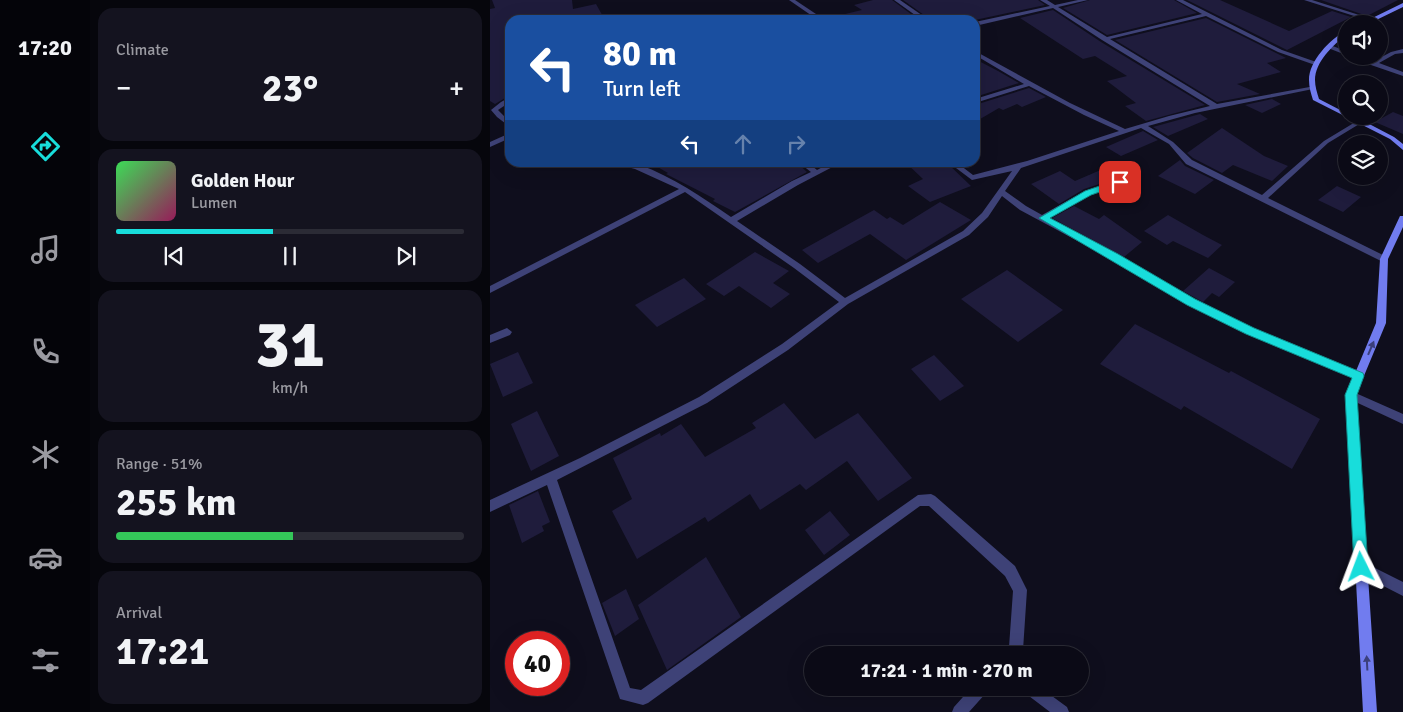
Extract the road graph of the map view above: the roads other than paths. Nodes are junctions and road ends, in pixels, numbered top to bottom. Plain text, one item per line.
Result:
1 (792, 0) edge
2 (897, 0) edge
3 (1043, 0) edge
4 (1085, 0) edge
5 (1179, 0) edge
6 (1307, 0) edge
7 (1403, 5) edge
8 (1052, 7) junction
9 (1207, 14) junction
10 (814, 15) edge
11 (919, 15) edge
12 (1356, 15) edge
13 (1382, 15) edge
14 (980, 23) edge
15 (1338, 38) edge
16 (1104, 39) junction
17 (1330, 47) junction
18 (1338, 50) edge
19 (1403, 51) edge
20 (980, 56) edge
21 (1388, 56) edge
22 (1318, 64) junction
23 (1376, 65) edge
24 (1403, 74) edge
25 (1029, 84) junction
26 (1313, 87) junction
27 (980, 99) edge
28 (505, 101) edge
29 (492, 108) edge
30 (1217, 108) junction
31 (1338, 111) edge
32 (499, 116) junction
33 (490, 118) edge
34 (505, 121) edge
35 (1354, 125) edge
36 (1365, 125) edge
37 (1144, 126) junction
38 (1125, 131) junction
39 (505, 138) edge
40 (490, 145) edge
41 (1403, 148) edge
42 (637, 167) edge
43 (808, 167) edge
44 (829, 167) edge
45 (958, 167) edge
46 (1018, 167) junction
47 (817, 173) junction
48 (1120, 182) dead end
49 (685, 189) junction
50 (1002, 192) junction
51 (1262, 198) junction
52 (1043, 218) junction
53 (1403, 218) edge
54 (730, 221) junction
55 (1384, 258) junction
56 (490, 290) edge
57 (845, 302) junction
58 (507, 332) dead end
59 (490, 339) edge
60 (1359, 376) junction
61 (1351, 395) junction
62 (1403, 419) edge
63 (550, 477) junction
64 (490, 506) edge
65 (1361, 567) junction
66 (1403, 589) edge
67 (1016, 646) edge
68 (974, 696) edge
69 (1041, 696) edge
70 (959, 712) edge
71 (1062, 712) edge
72 (1370, 712) edge

1 - 10 street
2 - 11 street
3 - 8 street
4 - 8 street
5 - 9 street
6 - 12 street
7 - 13 street
8 - 14 street
8 - 16 street
9 - 16 street
9 - 22 street
15 - 17 street
16 - 30 street
17 - 18 street
17 - 22 street
19 - 21 street
20 - 25 street
22 - 26 street
23 - 24 street
25 - 27 street
25 - 38 street
26 - 30 street
26 - 31 street
28 - 29 street
29 - 32 street
30 - 37 street
32 - 33 street
32 - 34 street
35 - 51 street
36 - 41 street
37 - 38 street
37 - 51 street
38 - 46 street
39 - 40 street
42 - 49 street
43 - 47 street
44 - 47 street
45 - 46 street
46 - 50 street
47 - 54 street
48 - 52 street
49 - 54 street
49 - 56 street
50 - 52 street
50 - 57 street
51 - 55 street
52 - 60 street
53 - 55 street
54 - 57 street
60 -> 55 street
57 - 63 street
58 - 59 street
60 - 61 street
61 - 62 street
61 - 65 street
63 - 64 street
63 - 67 street
65 - 66 street
72 -> 65 street
68 - 70 street
69 - 71 street

